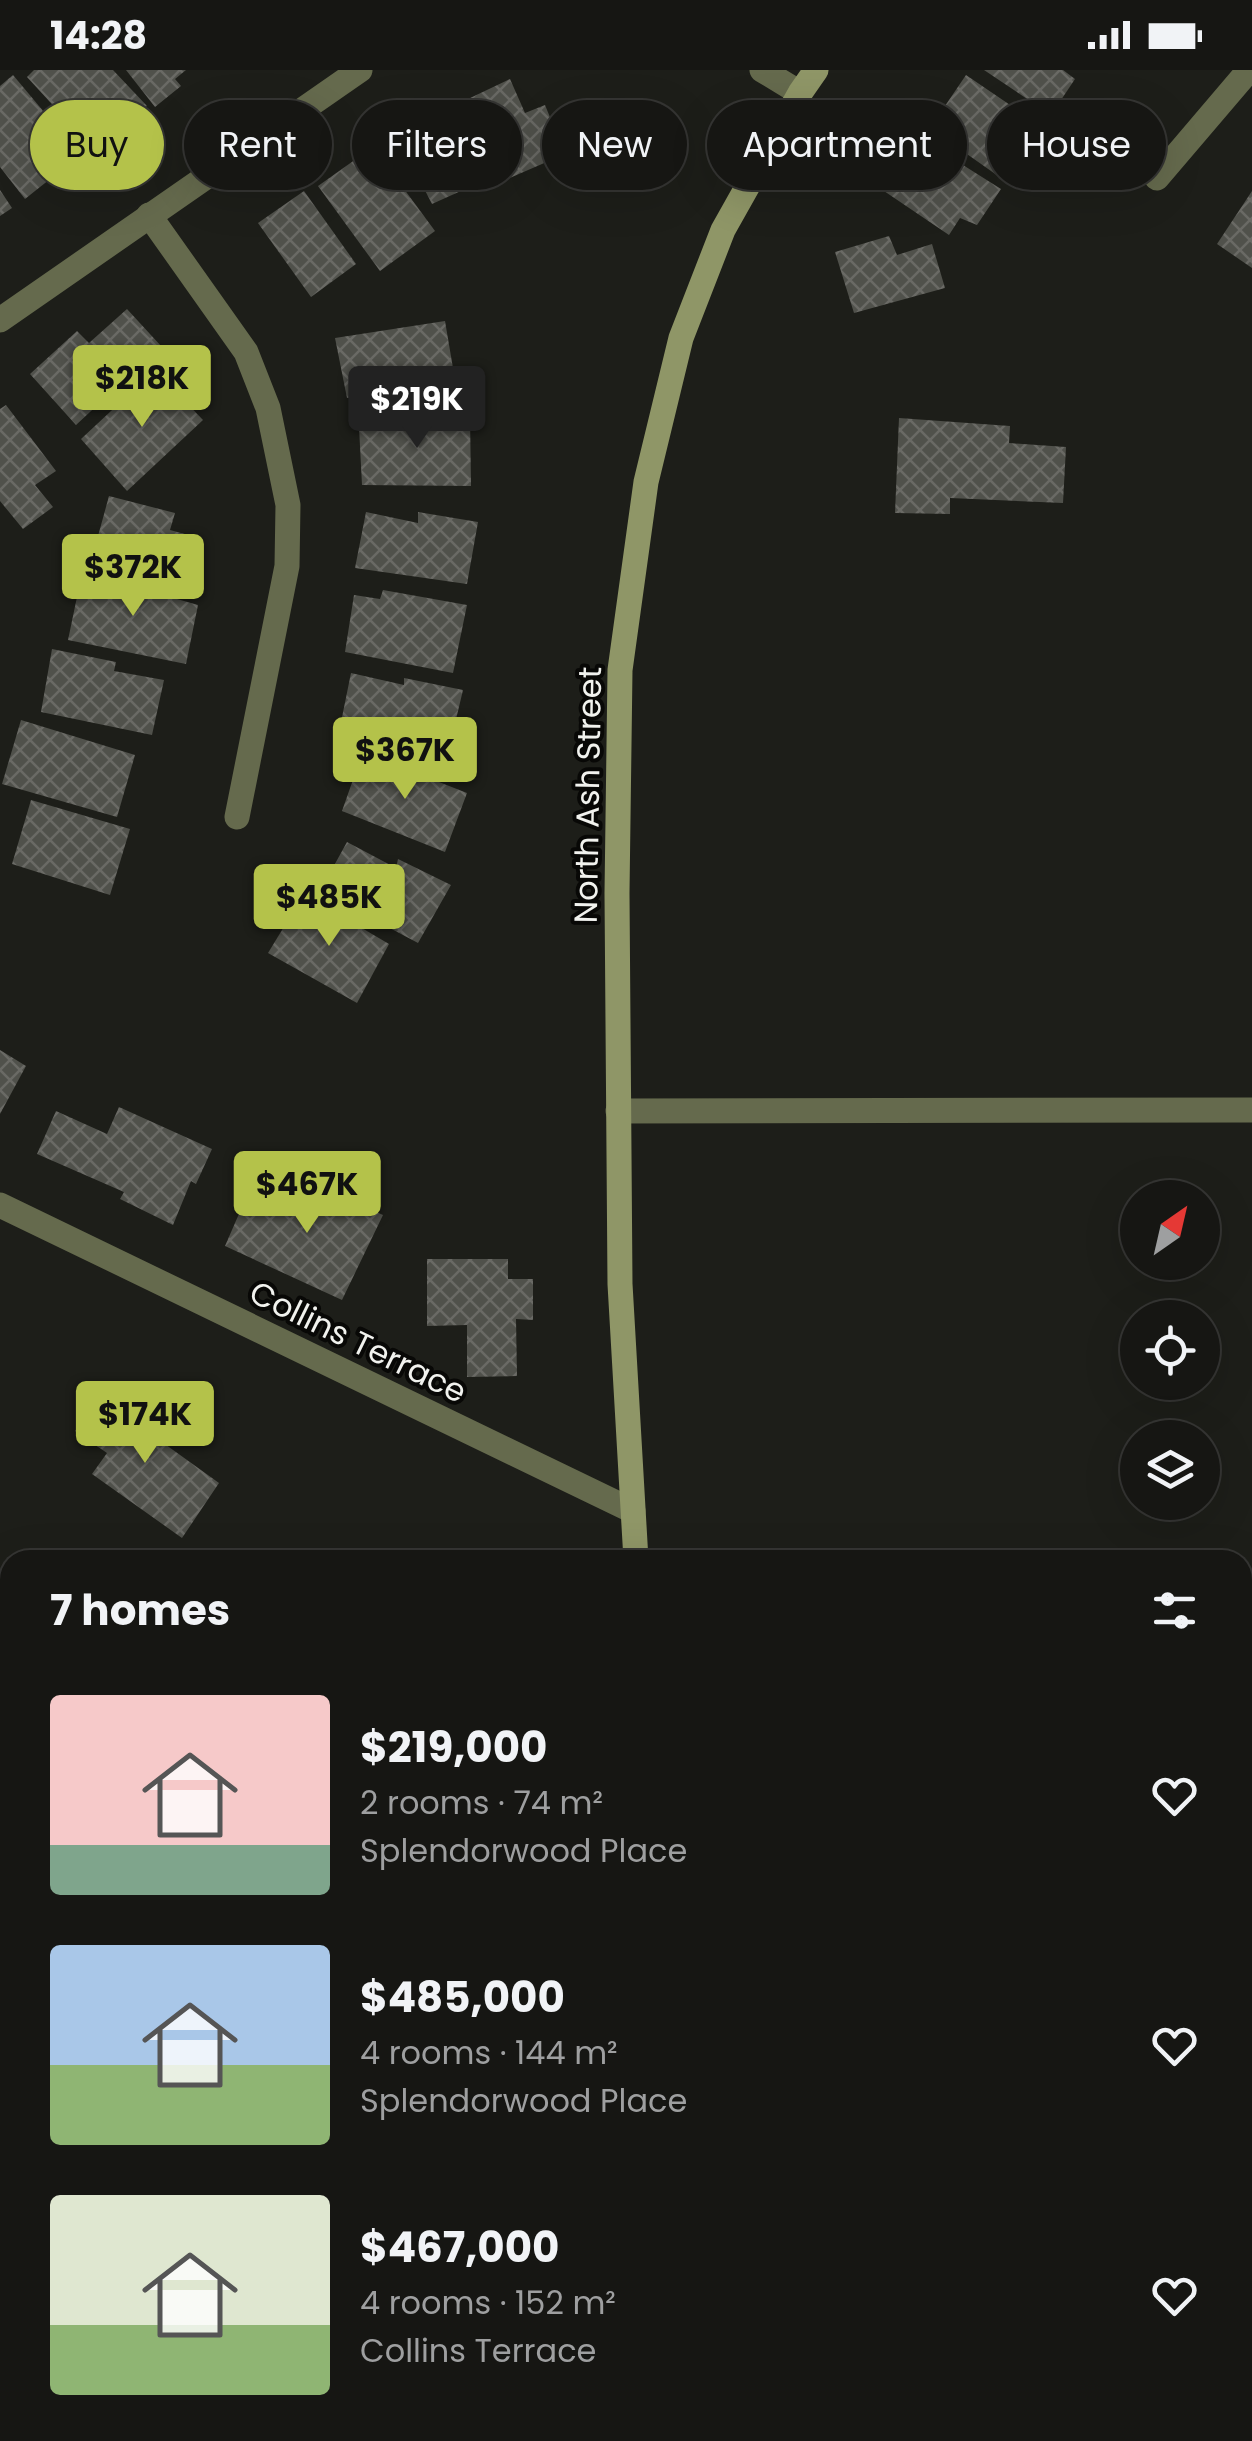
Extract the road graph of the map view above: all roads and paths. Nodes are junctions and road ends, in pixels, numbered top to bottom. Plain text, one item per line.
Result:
1 (360, 70) edge
2 (762, 70) edge
3 (816, 70) edge
4 (1249, 70) edge
5 (800, 93) junction
6 (1166, 169) edge
7 (149, 215) junction
8 (0, 320) edge
9 (237, 817) dead end
10 (1252, 1110) edge
11 (618, 1112) junction
12 (0, 1205) edge
13 (633, 1511) junction
14 (635, 1550) edge

1 - 7 street
2 - 5 street
3 - 5 main road, North Ash Street
4 - 6 street
5 - 11 main road, North Ash Street
7 - 8 street
7 - 9 street
10 - 11 street
11 - 13 main road, North Ash Street
12 - 13 street, Collins Terrace
13 - 14 main road, North Ash Street

